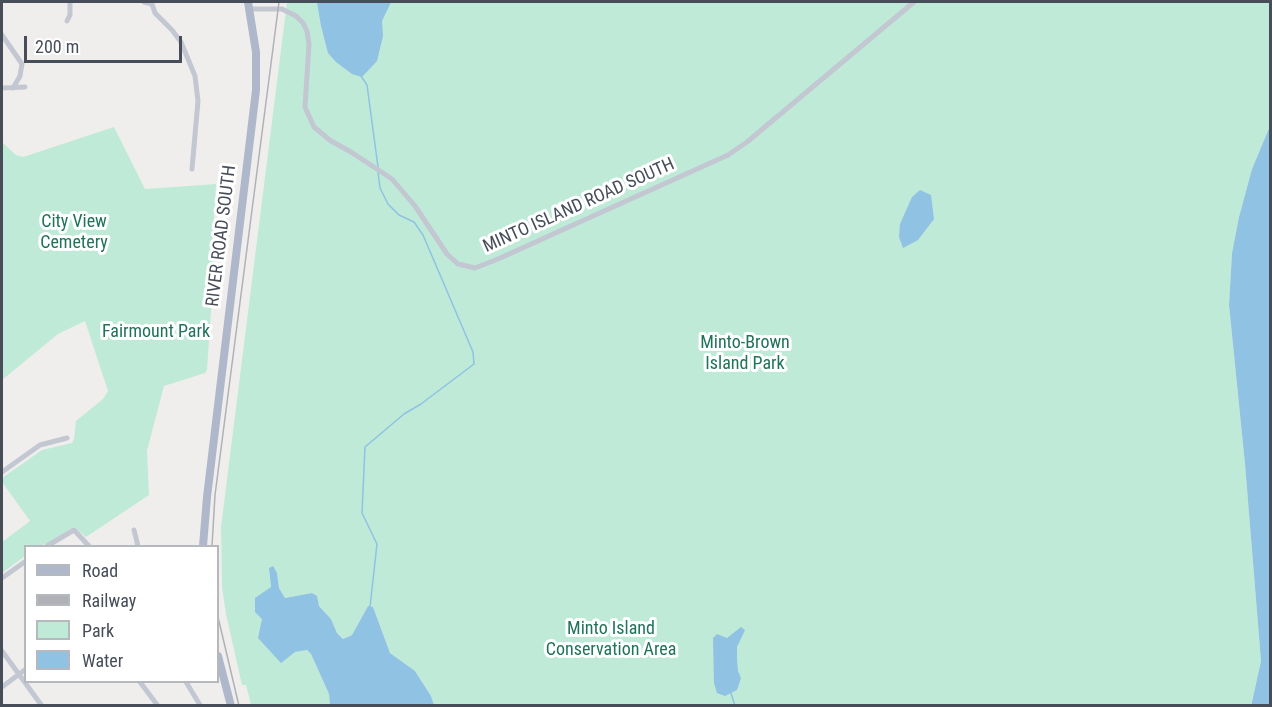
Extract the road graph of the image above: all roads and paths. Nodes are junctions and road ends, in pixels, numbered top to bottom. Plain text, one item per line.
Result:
1 (70, 2) edge
2 (144, 2) edge
3 (914, 2) edge
4 (249, 5) edge
5 (67, 21) dead end
6 (2, 35) edge
7 (25, 87) dead end
8 (2, 88) edge
9 (13, 88) junction
10 (192, 169) dead end
11 (67, 438) dead end
12 (2, 472) edge
13 (134, 530) dead end
14 (49, 545) edge
15 (89, 545) edge
16 (138, 545) edge
17 (203, 545) edge
18 (24, 562) edge
19 (2, 578) edge
20 (2, 651) edge
21 (219, 660) edge
22 (24, 670) edge
23 (19, 674) junction
24 (24, 681) edge
25 (26, 683) edge
26 (142, 683) edge
27 (187, 683) edge
28 (2, 687) edge
29 (42, 705) edge
30 (158, 705) edge
31 (200, 705) edge
32 (231, 705) edge

1 - 5 street
2 - 10 street
3 - 4 street, MINTO ISLAND ROAD SOUTH
4 - 17 main road, RIVER ROAD SOUTH
6 - 9 street
7 - 9 street
8 - 9 street
11 - 12 street
13 - 16 street
14 - 15 street
18 - 19 street
20 - 23 street
21 - 32 main road
22 - 23 street
23 - 24 street
23 - 28 street
25 - 29 street
26 - 30 street
27 - 31 street

